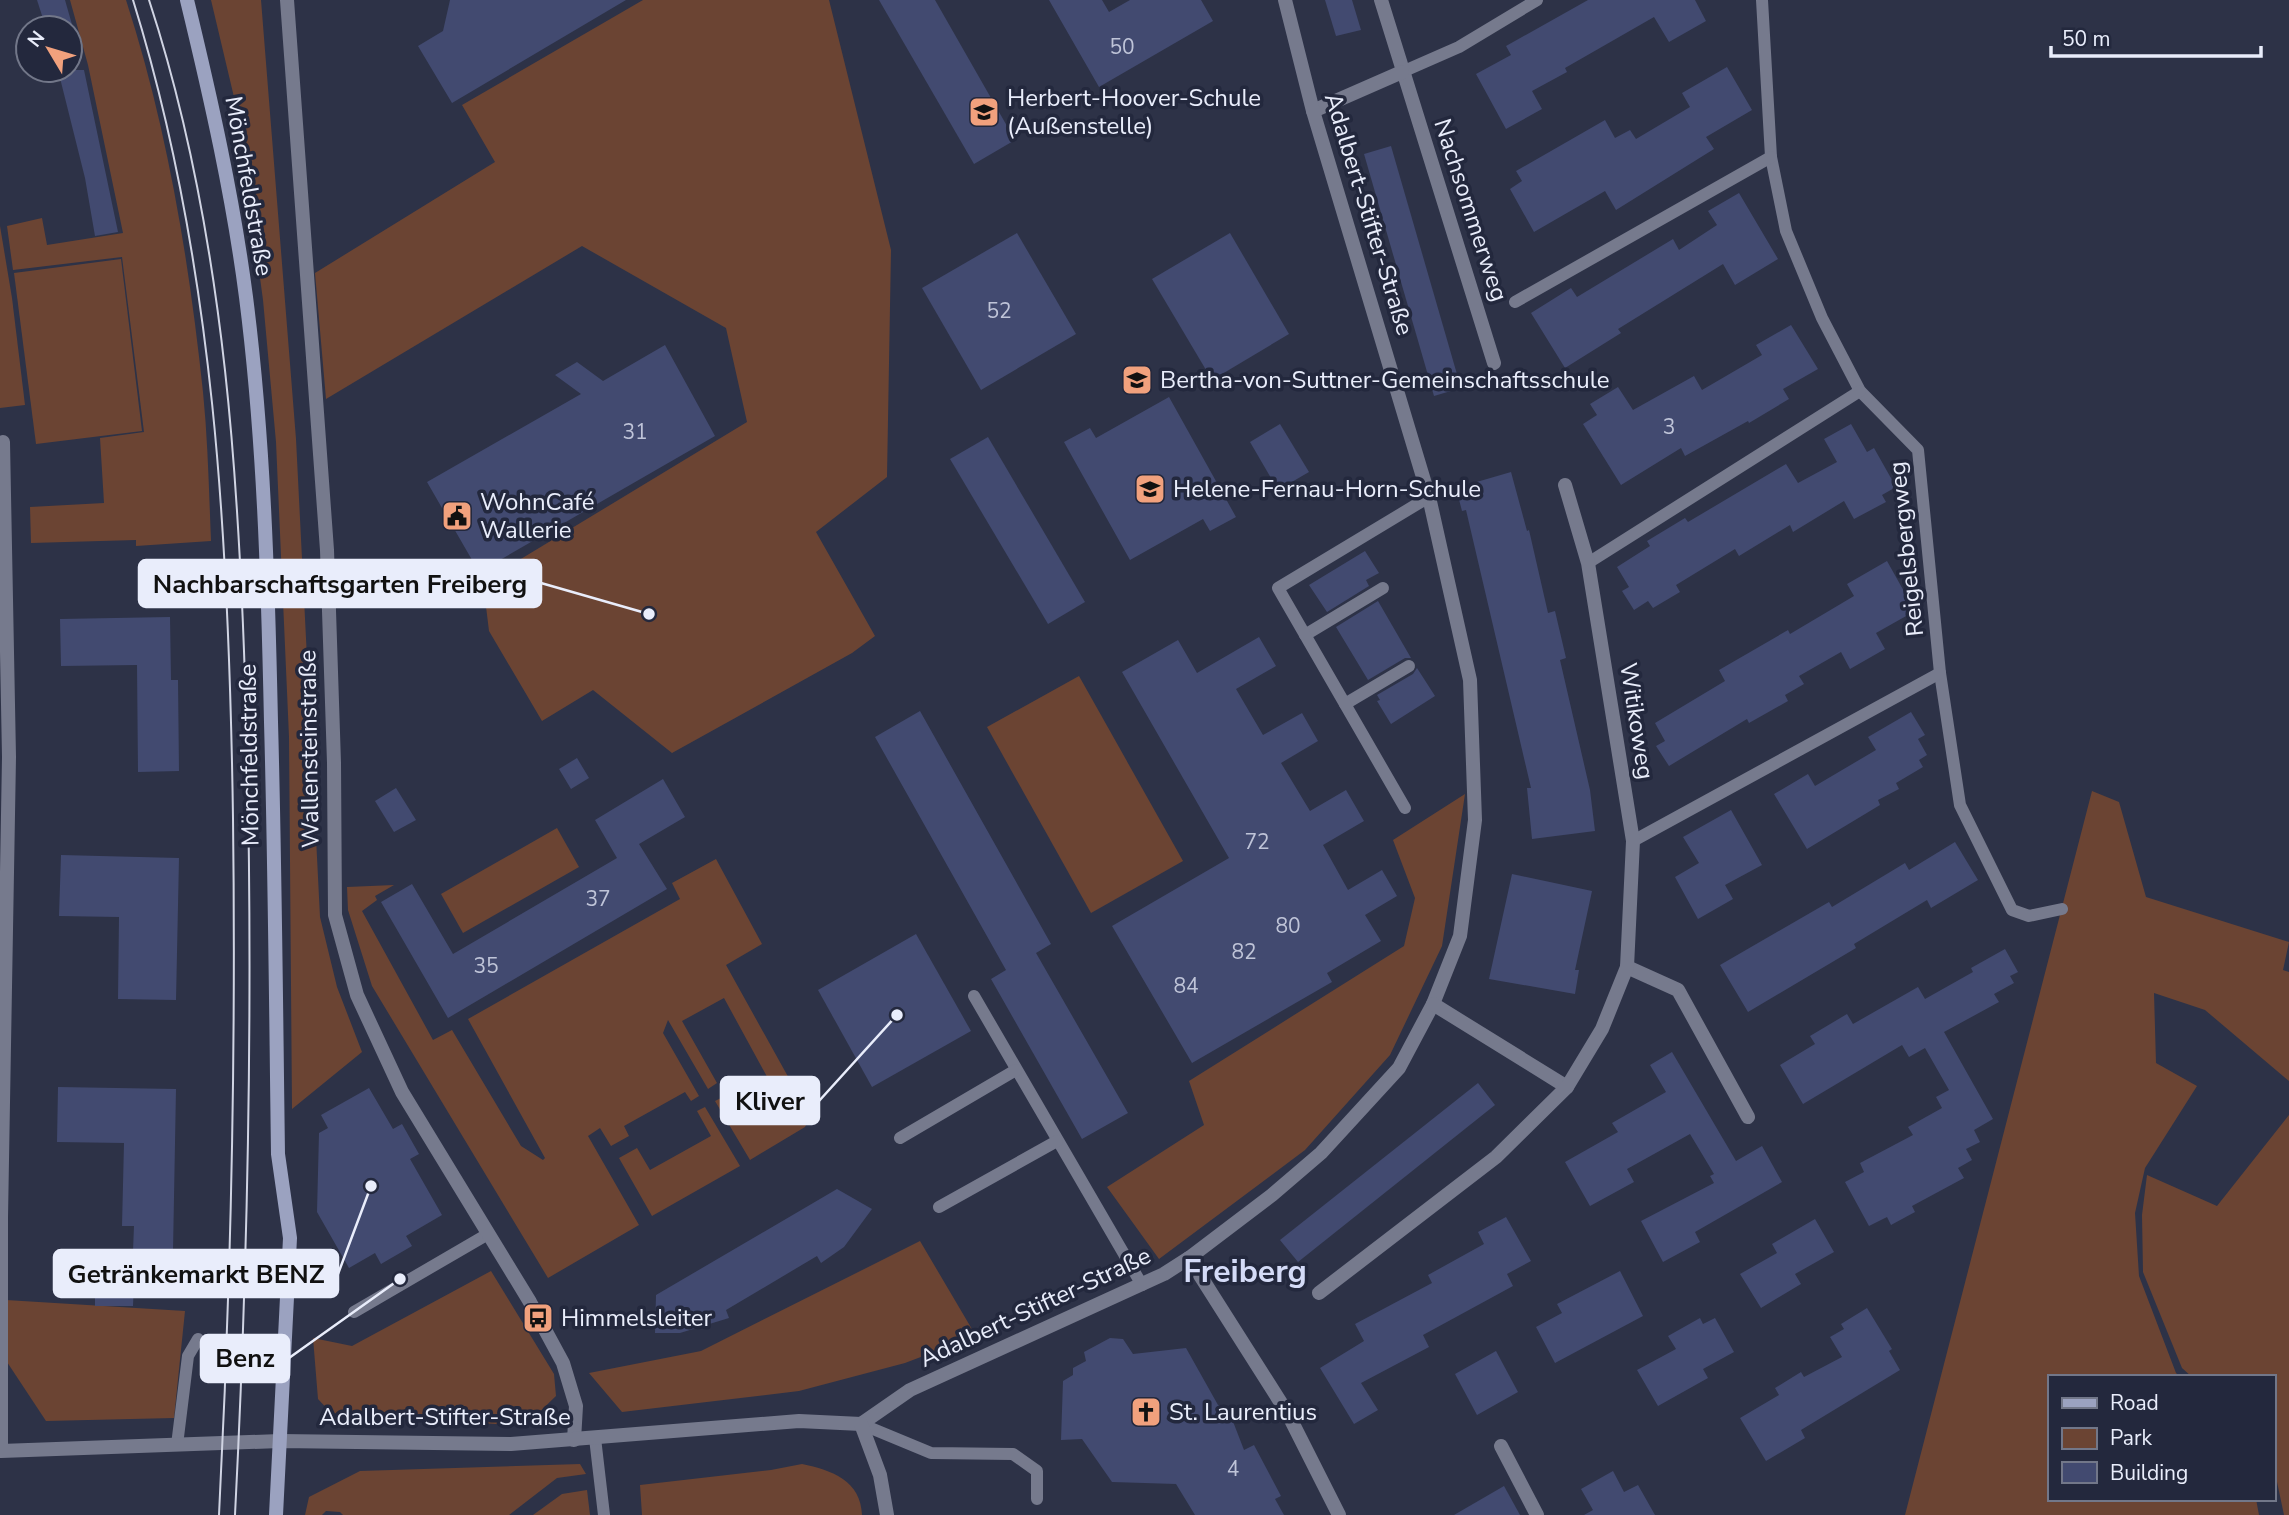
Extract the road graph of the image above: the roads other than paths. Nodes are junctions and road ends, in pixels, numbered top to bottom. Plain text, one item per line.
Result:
1 (187, 0) edge
2 (287, 0) edge
3 (1285, 0) edge
4 (1381, 0) edge
5 (1537, 0) edge
6 (1762, 0) edge
7 (1402, 72) junction
8 (1313, 111) junction
9 (1771, 157) junction
10 (1515, 302) dead end
11 (1494, 363) dead end
12 (1860, 391) junction
13 (3, 442) dead end
14 (1565, 485) dead end
15 (1429, 497) junction
16 (1588, 563) junction
17 (1383, 587) dead end
18 (1305, 635) junction
19 (1409, 666) dead end
20 (1940, 673) junction
21 (1345, 704) junction
22 (1405, 808) dead end
23 (1633, 841) junction
24 (2062, 909) dead end
25 (1627, 967) junction
26 (974, 996) dead end
27 (1433, 1004) junction
28 (1016, 1070) junction
29 (1567, 1087) junction
30 (1748, 1117) dead end
31 (900, 1138) dead end
32 (1057, 1141) junction
33 (939, 1207) dead end
34 (488, 1234) junction
35 (1189, 1258) junction
36 (1142, 1285) junction
37 (1319, 1293) dead end
38 (354, 1312) dead end
39 (198, 1339) dead end
40 (861, 1424) junction
41 (595, 1438) junction
42 (574, 1440) junction
43 (280, 1441) junction
44 (177, 1445) junction
45 (1501, 1447) dead end
46 (0, 1453) edge
47 (1037, 1499) dead end
48 (276, 1515) edge
49 (604, 1515) edge
50 (887, 1515) edge
51 (1339, 1515) edge
52 (1537, 1515) edge

1 - 43 main road, Mönchfeldstraße
2 - 34 street, Wallensteinstraße
3 - 8 street, Adalbert-Stifter-Straße
4 - 7 street, Nachsommerweg
5 - 7 lane
6 - 9 lane, Reigelsbergweg
7 - 8 street
7 - 11 street, Nachsommerweg
8 - 15 street, Adalbert-Stifter-Straße
9 - 10 lane
9 - 12 lane, Reigelsbergweg
12 - 16 lane
12 - 20 lane, Reigelsbergweg
13 - 46 street
14 - 16 street, Witikoweg
15 - 18 lane
15 - 27 street, Adalbert-Stifter-Straße
16 - 23 street, Witikoweg
17 - 18 lane
18 - 21 lane
19 - 21 lane
20 - 23 lane
20 - 24 lane, Reigelsbergweg
21 - 22 lane
23 - 25 street, Witikoweg
25 - 29 street, Witikoweg
25 - 30 street
26 - 28 lane
27 - 29 street
27 - 35 street, Adalbert-Stifter-Straße
28 - 31 lane
28 - 32 lane
29 - 37 street, Witikoweg
32 - 33 lane
32 - 36 lane
34 - 38 lane
34 - 42 street, Wallensteinstraße
35 - 36 street, Adalbert-Stifter-Straße
35 - 51 street
36 - 40 street, Adalbert-Stifter-Straße
39 - 44 lane
40 - 41 street, Adalbert-Stifter-Straße
40 - 47 lane
40 - 50 street
41 - 42 street, Adalbert-Stifter-Straße
41 - 49 lane
42 - 43 street, Adalbert-Stifter-Straße
43 - 44 street, Adalbert-Stifter-Straße
43 - 48 main road, Mönchfeldstraße
44 - 46 street, Adalbert-Stifter-Straße
45 - 52 street

